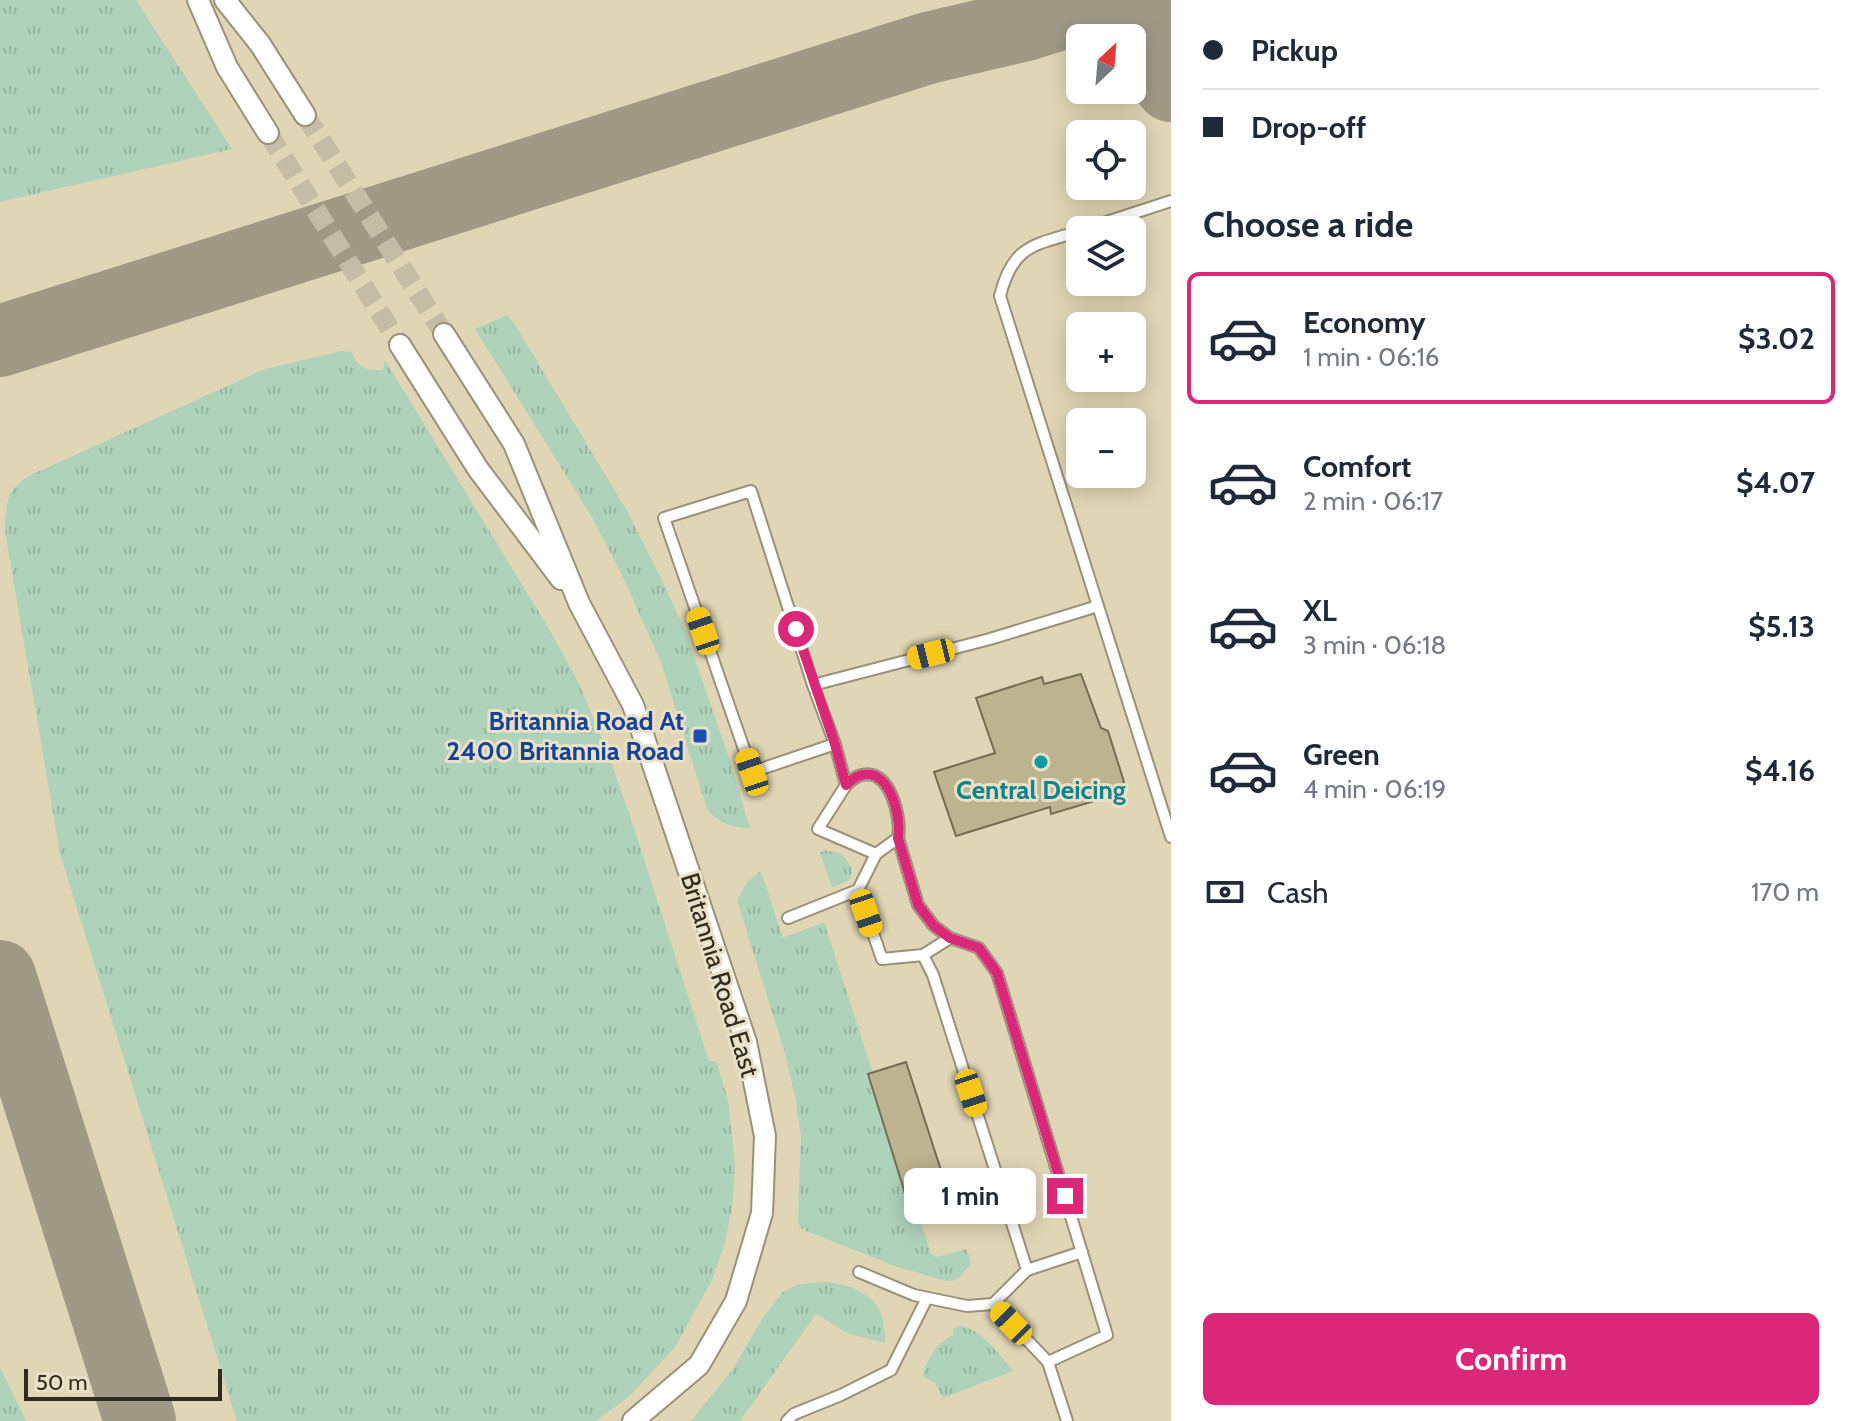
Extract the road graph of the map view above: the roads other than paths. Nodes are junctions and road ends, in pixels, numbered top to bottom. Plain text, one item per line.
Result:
1 (198, 0) edge
2 (225, 0) edge
3 (305, 115) tunnel mouth
4 (268, 133) tunnel mouth
5 (1171, 201) edge
6 (1124, 216) edge
7 (1066, 235) edge
8 (444, 334) tunnel mouth
9 (400, 345) tunnel mouth
10 (579, 603) junction
11 (1098, 606) junction
12 (813, 685) junction
13 (835, 744) junction
14 (846, 785) junction
15 (1171, 837) edge
16 (898, 838) junction
17 (876, 854) junction
18 (858, 890) junction
19 (788, 918) dead end
20 (950, 938) junction
21 (923, 955) junction
22 (1082, 1252) junction
23 (1027, 1270) junction
24 (859, 1272) dead end
25 (927, 1298) junction
26 (993, 1304) junction
27 (1048, 1362) junction
28 (633, 1421) edge
29 (787, 1421) edge
30 (1067, 1421) edge

1 - 4 street
2 - 3 street
5 - 6 lane
7 - 11 lane
8 - 10 street, Britannia Road East
9 - 10 street, Britannia Road East
10 - 28 street, Britannia Road East
11 - 12 lane
11 - 15 lane
12 - 13 lane
12 - 13 lane
13 - 14 lane
14 - 16 lane
14 - 17 lane
16 - 17 lane
16 - 20 lane
17 - 18 lane
18 - 19 lane
18 - 21 lane
20 - 21 lane
20 - 22 lane
21 - 23 lane
22 - 23 lane
22 - 27 lane
23 - 26 lane
24 - 25 lane
25 - 26 lane
25 - 29 lane
26 - 27 lane
27 - 30 lane

